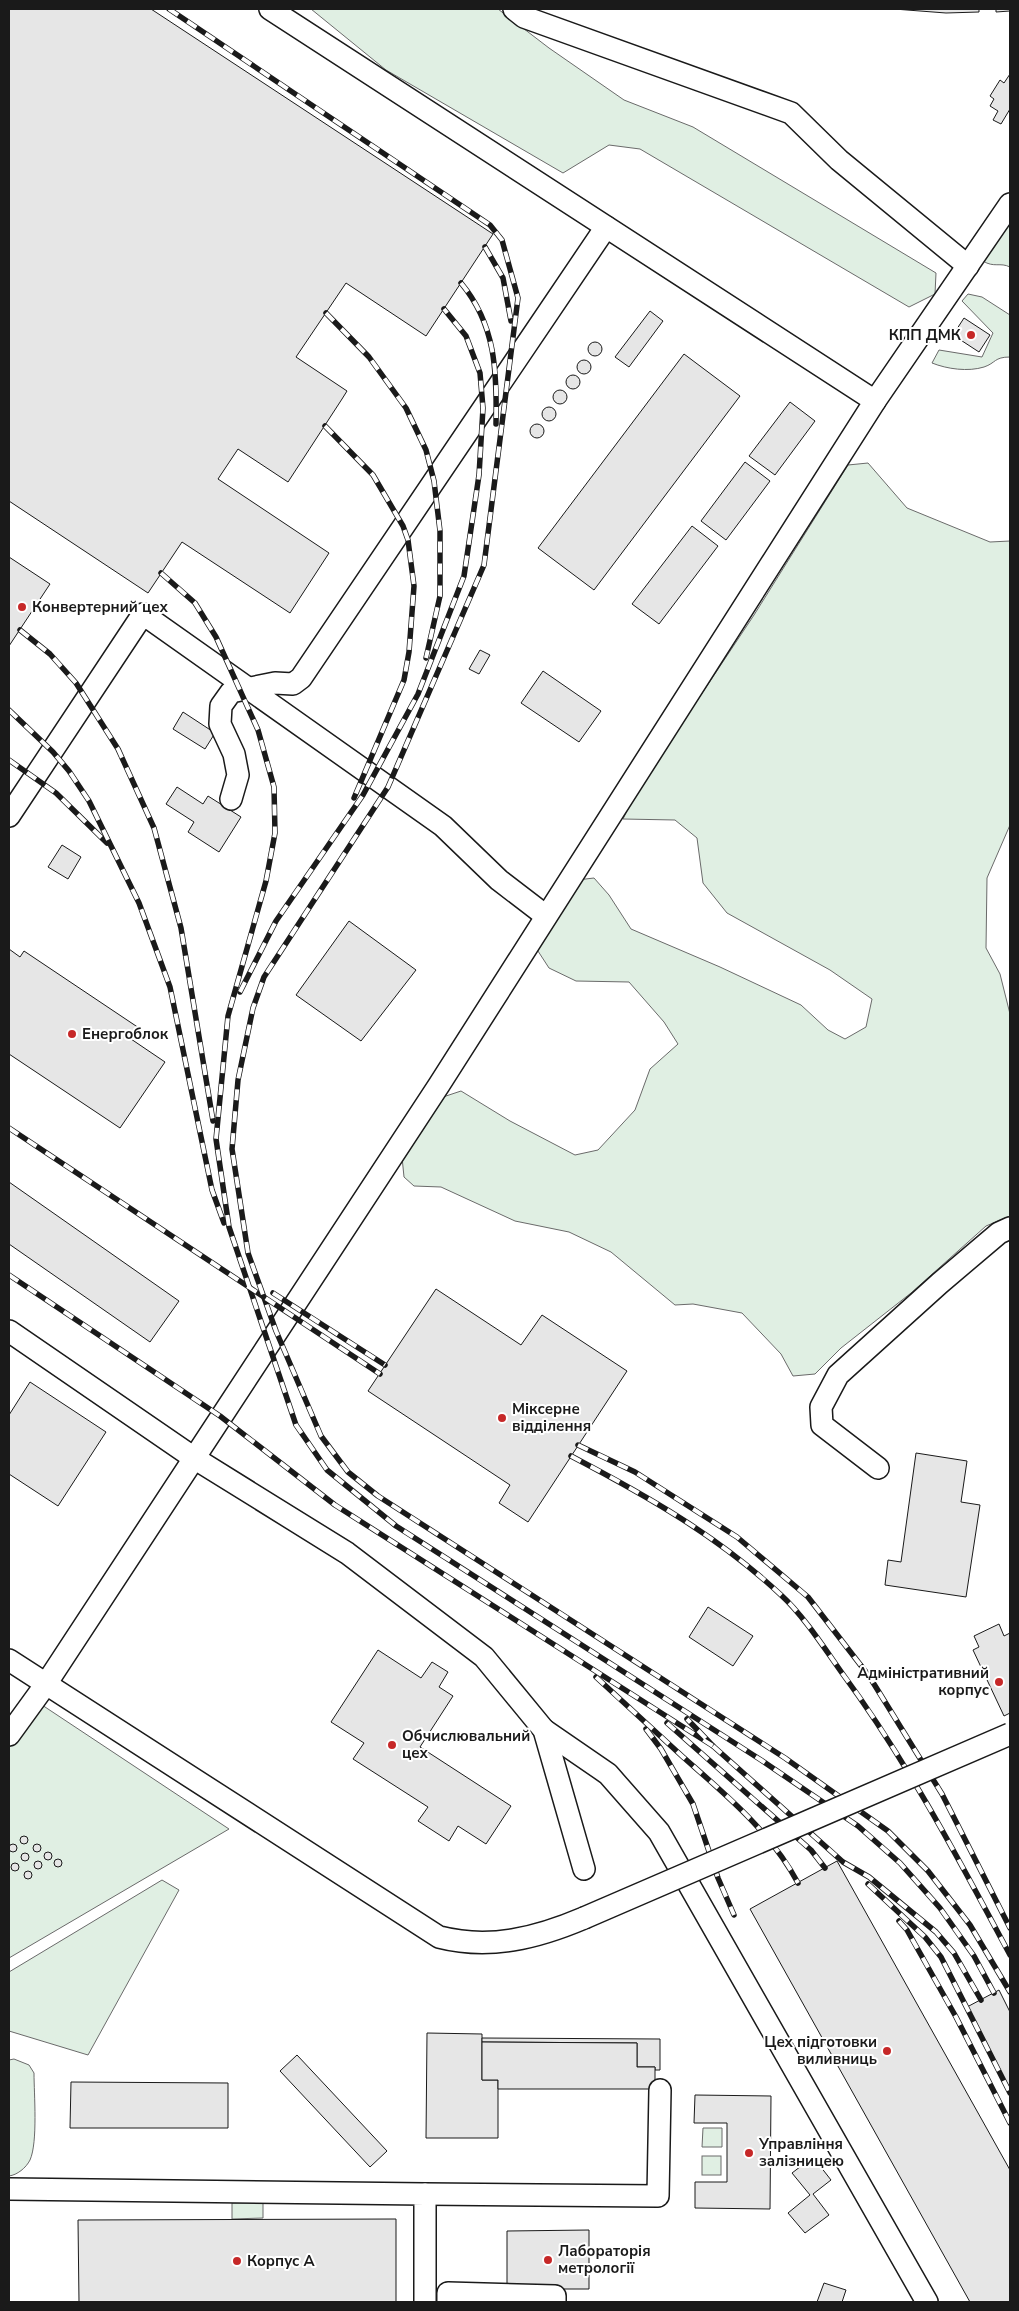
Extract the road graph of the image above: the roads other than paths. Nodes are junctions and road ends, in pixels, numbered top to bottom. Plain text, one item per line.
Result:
1 (270, 9) edge
2 (514, 9) edge
3 (1010, 204) edge
4 (606, 226) junction
5 (968, 266) junction
6 (875, 401) junction
7 (248, 688) junction
8 (231, 799) dead end
9 (9, 816) edge
10 (546, 916) junction
11 (1010, 1228) edge
12 (9, 1331) edge
13 (194, 1458) junction
14 (878, 1468) dead end
15 (9, 1660) edge
16 (46, 1684) junction
17 (544, 1730) junction
18 (1010, 1734) edge
19 (9, 1735) edge
20 (584, 1869) dead end
21 (660, 2090) dead end
22 (9, 2189) edge
23 (425, 2194) junction
24 (425, 2302) edge
25 (448, 2302) edge
26 (555, 2302) edge
27 (927, 2302) edge

1 - 4 street
2 - 5 street
3 - 5 street
4 - 6 street
4 - 7 street
5 - 6 street
6 - 10 street
7 - 8 street
7 - 9 street
7 - 10 street
10 - 13 street
11 - 14 street
12 - 13 street
13 - 16 street
13 - 17 street
15 - 16 street
16 - 18 street, bridge
16 - 19 street
17 - 20 street
17 - 27 street
21 - 23 street
22 - 23 street
23 - 24 street
25 - 26 street

